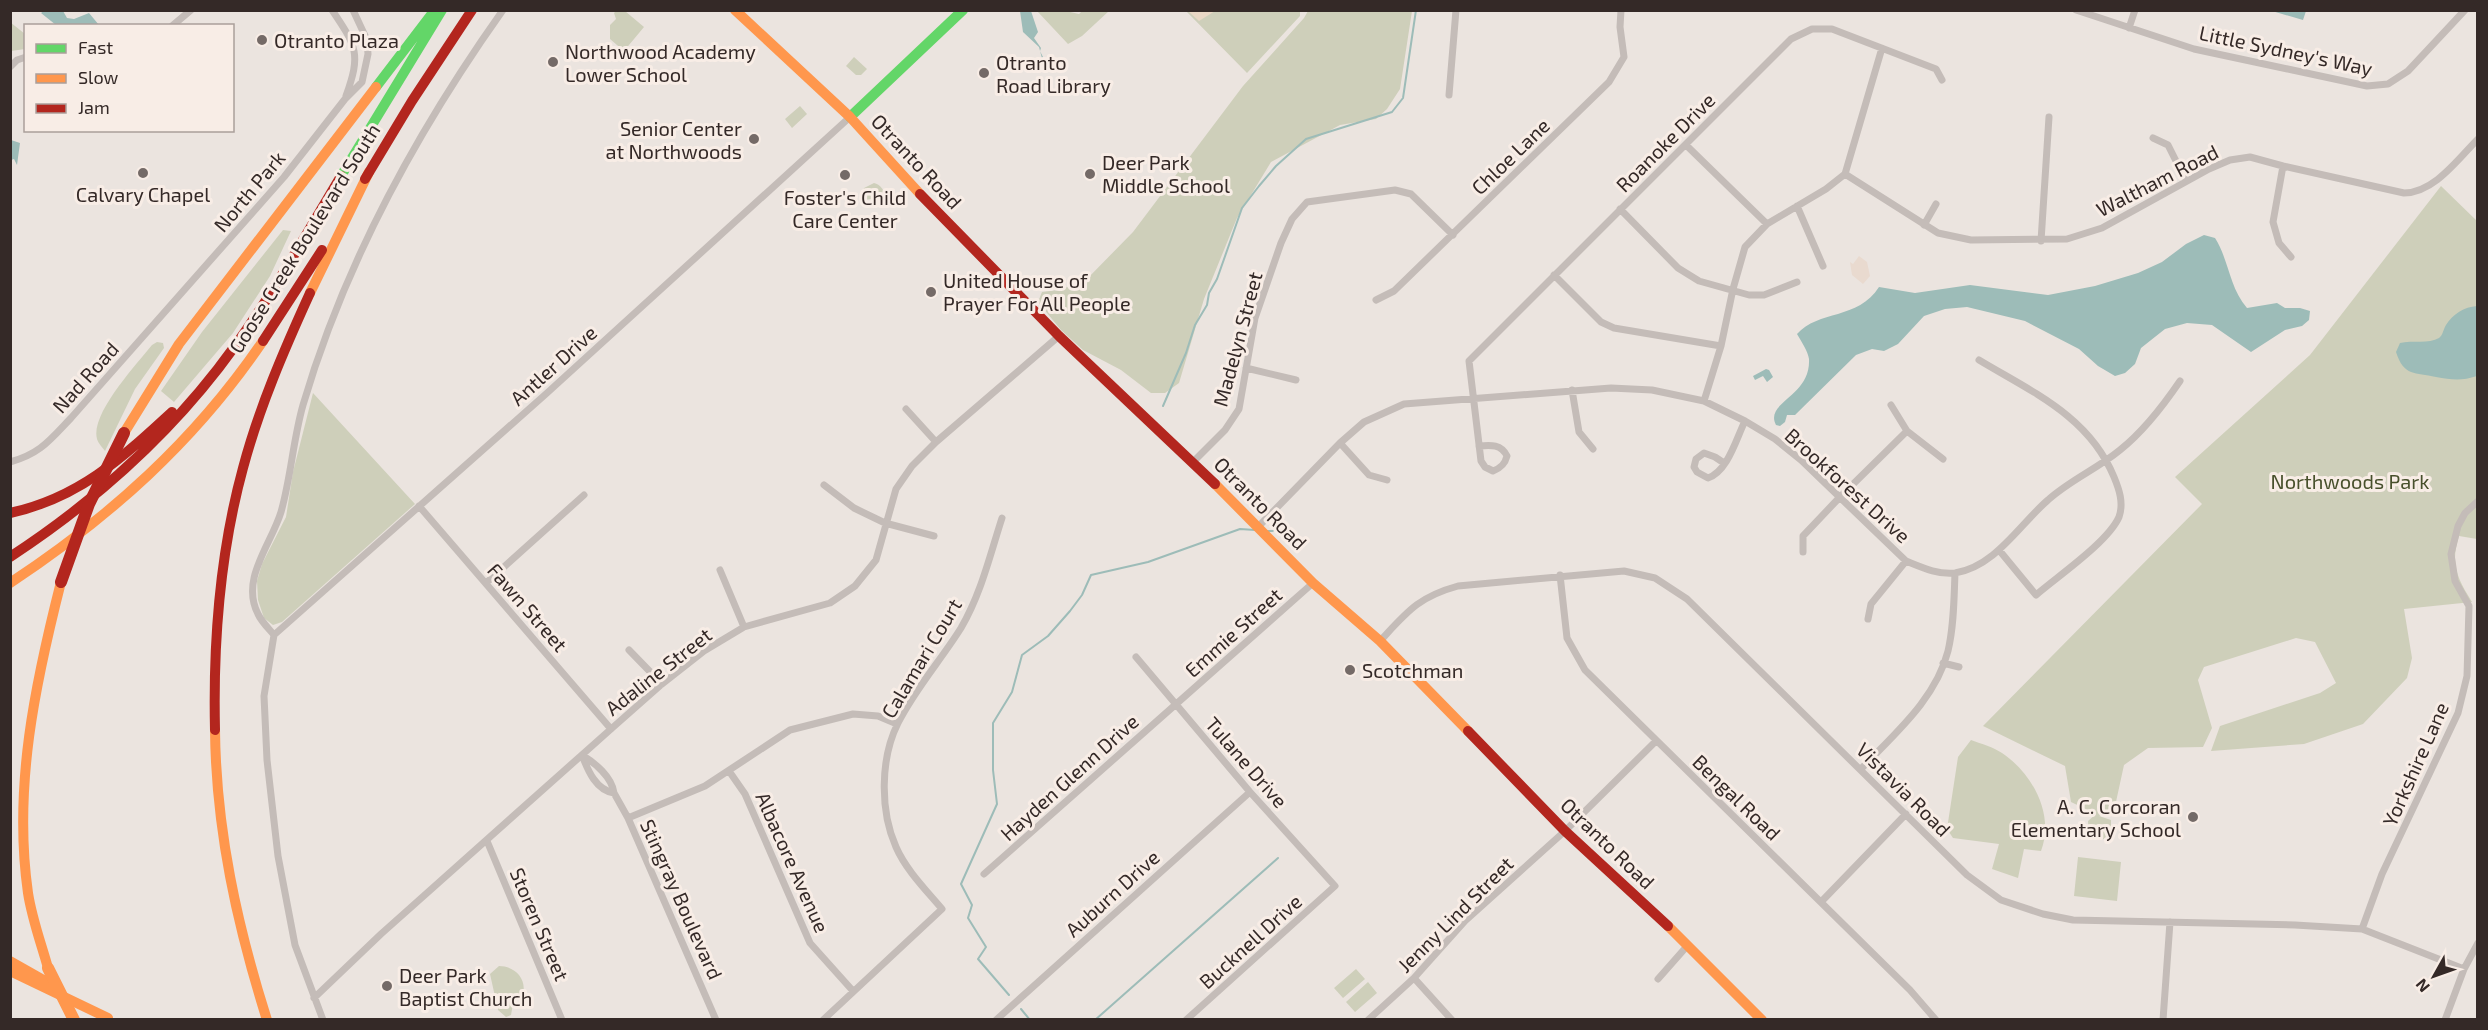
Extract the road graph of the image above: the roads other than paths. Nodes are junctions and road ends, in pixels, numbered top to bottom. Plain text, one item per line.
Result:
1 (191, 10) edge
2 (332, 10) edge
3 (353, 10) edge
4 (435, 10) edge
5 (442, 10) edge
6 (472, 10) edge
7 (502, 10) edge
8 (735, 10) edge
9 (963, 10) edge
10 (1456, 10) edge
11 (1621, 10) edge
12 (2076, 10) edge
13 (2135, 10) edge
14 (2465, 10) edge
15 (174, 24) edge
16 (2129, 28) junction
17 (1882, 48) junction
18 (24, 58) edge
19 (10, 67) edge
20 (1942, 80) dead end
21 (1449, 94) dead end
22 (345, 99) junction
23 (850, 117) junction
24 (2049, 117) dead end
25 (2153, 138) dead end
26 (2478, 139) edge
27 (1686, 145) junction
28 (2283, 166) junction
29 (369, 172) junction
30 (1845, 174) junction
31 (2186, 181) junction
32 (1936, 204) dead end
33 (1797, 206) junction
34 (1620, 209) junction
35 (1767, 224) junction
36 (1923, 225) junction
37 (1453, 235) junction
38 (2041, 241) junction
39 (2291, 257) dead end
40 (1823, 266) dead end
41 (1554, 275) junction
42 (1797, 282) dead end
43 (1733, 289) junction
44 (1376, 300) dead end
45 (176, 302) joint
46 (1059, 336) junction
47 (1720, 346) junction
48 (227, 355) junction
49 (1979, 360) dead end
50 (1246, 368) junction
51 (1296, 380) dead end
52 (2180, 381) dead end
53 (1572, 390) junction
54 (1473, 397) junction
55 (1704, 401) junction
56 (1891, 405) dead end
57 (906, 409) dead end
58 (1745, 421) junction
59 (1907, 431) junction
60 (936, 442) junction
61 (1340, 443) junction
62 (1479, 446) junction
63 (1593, 449) dead end
64 (1943, 459) dead end
65 (2107, 459) junction
66 (10, 462) edge
67 (1193, 462) junction
68 (1724, 463) dead end
69 (1387, 480) dead end
70 (824, 485) dead end
71 (584, 495) dead end
72 (1839, 498) junction
73 (2478, 501) edge
74 (419, 506) junction
75 (10, 513) edge
76 (1002, 518) dead end
77 (885, 523) junction
78 (1258, 527) junction
79 (934, 536) dead end
80 (1999, 550) junction
81 (1803, 552) dead end
82 (10, 557) edge
83 (1906, 561) junction
84 (720, 570) dead end
85 (1955, 573) junction
86 (1560, 576) junction
87 (10, 583) edge
88 (1312, 583) junction
89 (486, 584) junction
90 (2473, 606) edge
91 (1868, 619) dead end
92 (744, 627) junction
93 (274, 635) junction
94 (1380, 640) junction
95 (629, 650) dead end
96 (1136, 657) dead end
97 (1944, 663) junction
98 (1959, 667) dead end
99 (662, 684) junction
100 (1176, 705) junction
101 (897, 724) junction
102 (611, 729) junction
103 (1656, 741) junction
104 (582, 755) junction
105 (1861, 769) junction
106 (729, 771) junction
107 (1250, 792) junction
108 (1906, 814) junction
109 (628, 818) junction
110 (1565, 831) junction
111 (487, 841) junction
112 (984, 874) dead end
113 (1335, 886) joint
114 (1821, 903) junction
115 (2170, 922) junction
116 (2362, 929) junction
117 (2478, 943) edge
118 (1688, 945) junction
119 (10, 961) edge
120 (2464, 969) junction
121 (10, 971) edge
122 (1414, 978) junction
123 (1658, 979) dead end
124 (853, 992) junction
125 (314, 998) junction
126 (109, 1019) edge
127 (74, 1020) edge
128 (267, 1020) edge
129 (323, 1020) edge
130 (562, 1020) edge
131 (717, 1020) edge
132 (823, 1020) edge
133 (996, 1020) edge
134 (1186, 1020) edge
135 (1368, 1020) edge
136 (1452, 1020) edge
137 (1762, 1020) edge
138 (1936, 1020) edge
139 (2163, 1020) edge
140 (2445, 1020) edge

1 - 15 street
2 - 22 street, North Park
3 - 22 street, North Park
4 - 127 main road, bridge
5 - 48 main road
6 - 29 main road, Goose Creek Boulevard South
7 - 93 street
8 - 23 main road, Otranto Road
9 - 23 main road
10 - 21 street
11 - 37 street, Chloe Lane
12 - 16 street, Little Sydney's Way
13 - 16 street
14 - 16 street, Little Sydney's Way
17 - 20 street, Roanoke Drive
17 - 27 street, Roanoke Drive
17 - 30 street
18 - 19 street
22 - 45 street, North Park
23 - 46 main road, Otranto Road
23 - 74 street, Antler Drive
24 - 38 street
25 - 31 street
26 - 28 street, Waltham Road
27 - 34 street, Roanoke Drive
27 - 35 street
28 - 31 street, Waltham Road
28 - 39 street
29 - 87 main road, Goose Creek Boulevard South
29 - 128 main road
30 - 33 street
30 - 36 street, Waltham Road
31 - 38 street, Waltham Road
32 - 36 street
33 - 35 street
33 - 40 street
34 - 41 street, Roanoke Drive
34 - 43 street
35 - 43 street
36 - 38 street, Waltham Road
37 - 44 street, Chloe Lane
37 - 50 street, Madelyn Street
41 - 47 street
41 - 54 street, Roanoke Drive
42 - 43 street
43 - 47 street
45 - 66 street, Nad Road
46 - 60 street, Adaline Street
46 - 67 main road, Otranto Road
47 - 55 street
48 - 75 main road
48 - 82 main road
49 - 65 street
50 - 51 street
50 - 67 street, Madelyn Street
52 - 65 street
53 - 54 street, Brookforest Drive
53 - 55 street, Brookforest Drive
53 - 63 street
54 - 61 street, Brookforest Drive
54 - 62 street
55 - 58 street, Brookforest Drive
56 - 59 street
57 - 60 street
58 - 68 street
58 - 72 street, Brookforest Drive
59 - 64 street
59 - 72 street
60 - 77 street, Adaline Street
61 - 69 street
61 - 78 street, Brookforest Drive
62 - 62 street
65 - 80 street
65 - 80 street
67 - 78 main road, Otranto Road
70 - 77 street
71 - 89 street
72 - 81 street
72 - 83 street, Brookforest Drive
73 - 90 street
74 - 89 street, Fawn Street
74 - 93 street, Antler Drive
76 - 101 street, Calamari Court
77 - 79 street
77 - 92 street, Adaline Street
78 - 88 main road, Otranto Road
80 - 85 street
83 - 85 street, Brookforest Drive
83 - 91 street
84 - 92 street
85 - 97 street
86 - 94 street, Vistavia Road
86 - 103 street, Bengal Road
86 - 105 street, Vistavia Road
88 - 94 main road, Otranto Road
88 - 100 street, Emmie Street
89 - 102 street, Fawn Street
90 - 116 street, Yorkshire Lane
92 - 99 street, Adaline Street
93 - 125 street
94 - 110 main road, Otranto Road
95 - 99 street
96 - 100 street, Tulane Drive
97 - 98 street
97 - 105 street
99 - 102 street, Adaline Street
100 - 107 street, Tulane Drive
100 - 112 street, Hayden Glenn Drive
101 - 106 street
101 - 124 street, Calamari Court
102 - 104 street, Adaline Street
103 - 110 street, Jenny Lind Street
103 - 114 street, Bengal Road
104 - 109 street, Stingray Boulevard
104 - 111 street, Adaline Street
105 - 108 street, Vistavia Road
106 - 109 street
106 - 124 street, Albacore Avenue
107 - 113 street, Tulane Drive
107 - 133 street, Auburn Drive
108 - 114 street
108 - 115 street, Vistavia Road
109 - 131 street, Stingray Boulevard
110 - 118 main road, Otranto Road
110 - 122 street, Jenny Lind Street
111 - 125 street, Adaline Street
111 - 130 street, Storen Street
113 - 134 street, Bucknell Drive
114 - 138 street, Bengal Road
115 - 116 street, Vistavia Road
115 - 139 street
116 - 120 street, Vistavia Road
117 - 120 street
118 - 123 street
118 - 137 main road, Otranto Road
119 - 126 main road
120 - 140 street
121 - 126 main road
122 - 135 street, Jenny Lind Street
122 - 136 street
124 - 132 street
125 - 129 street

